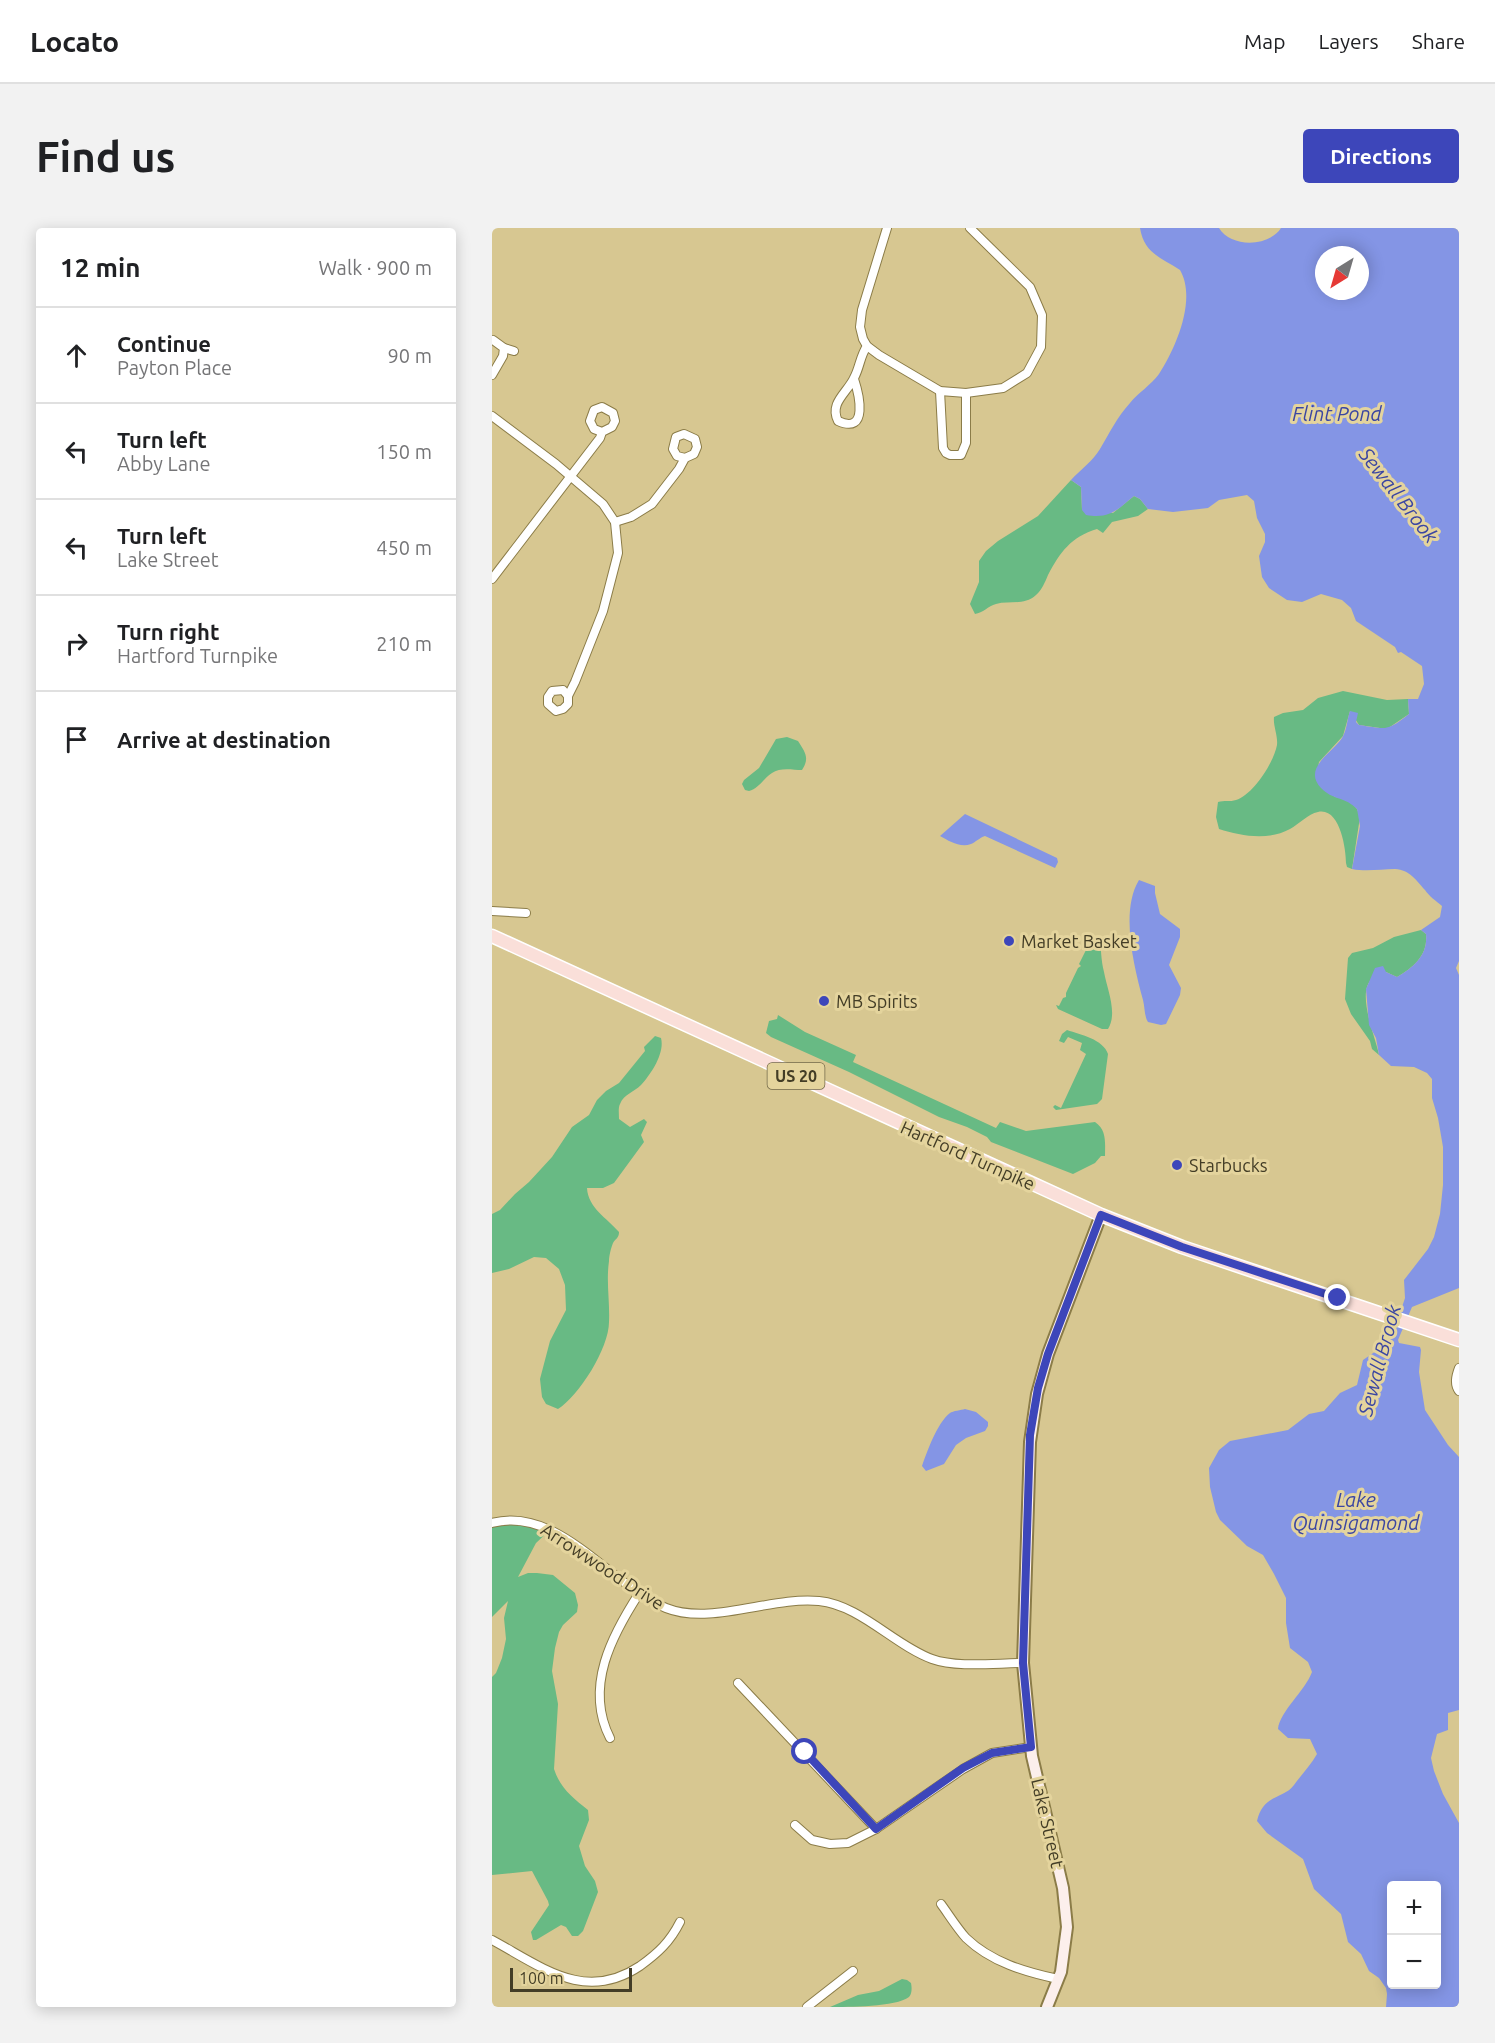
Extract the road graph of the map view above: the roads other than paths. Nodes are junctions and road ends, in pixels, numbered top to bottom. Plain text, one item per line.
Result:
1 (887, 228) edge
2 (970, 228) edge
3 (494, 340) dead end
4 (867, 346) junction
5 (504, 348) junction
6 (514, 351) dead end
7 (492, 375) edge
8 (854, 379) junction
9 (940, 391) junction
10 (966, 393) junction
11 (492, 416) edge
12 (602, 432) dead end
13 (685, 459) dead end
14 (570, 476) junction
15 (615, 522) junction
16 (492, 579) edge
17 (568, 696) dead end
18 (492, 911) edge
19 (526, 913) dead end
20 (492, 936) edge
21 (1101, 1215) junction
22 (1459, 1340) edge
23 (1459, 1368) edge
24 (1459, 1391) edge
25 (492, 1523) edge
26 (640, 1592) junction
27 (1023, 1663) junction
28 (738, 1683) dead end
29 (610, 1738) dead end
30 (1031, 1747) junction
31 (795, 1825) dead end
32 (876, 1829) junction
33 (941, 1904) dead end
34 (680, 1922) dead end
35 (492, 1940) edge
36 (853, 1971) dead end
37 (1058, 1979) junction
38 (807, 2007) edge
39 (1047, 2007) edge

1 - 4 street
2 - 10 street
3 - 5 street
4 - 8 street
4 - 9 street
5 - 6 street
5 - 7 street
8 - 8 street
9 - 10 street
9 - 10 street
11 - 14 street
12 - 14 street
13 - 15 street
14 - 15 street
14 - 16 street
15 - 17 street
18 - 19 street
20 - 21 main road, Hartford Turnpike / US 20
21 - 22 main road, Hartford Turnpike / US 20
21 - 27 main road, Lake Street
23 - 24 street
25 - 26 street, Arrowwood Drive
26 - 27 street, Arrowwood Drive
26 - 29 street
27 - 30 main road, Lake Street
28 - 32 street
30 - 32 street
30 - 37 main road, Lake Street
31 - 32 street
33 - 37 street
34 - 35 street
36 - 38 street
37 - 39 main road, Lake Street

